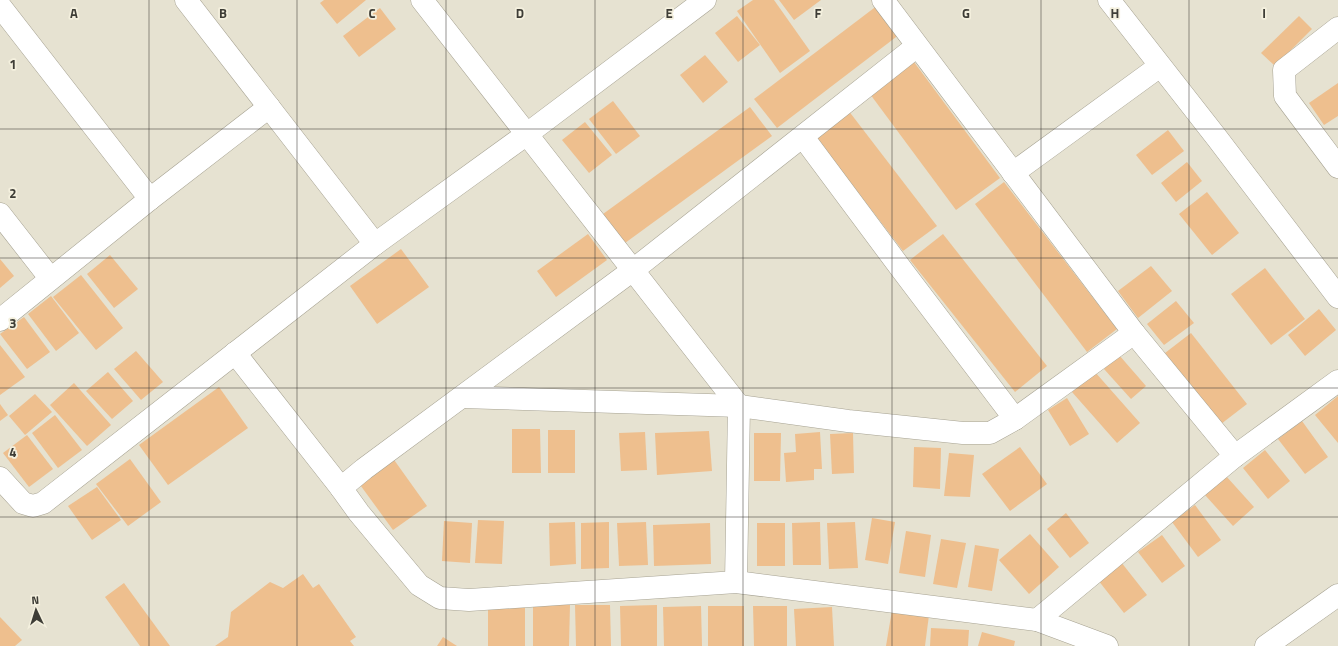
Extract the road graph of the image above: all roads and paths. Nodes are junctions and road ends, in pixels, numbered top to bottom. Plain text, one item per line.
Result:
1 (186, 0) edge
2 (422, 0) edge
3 (705, 0) edge
4 (883, 0) edge
5 (1109, 0) edge
6 (0, 6) edge
7 (1338, 28) edge
8 (917, 46) junction
9 (1160, 66) junction
10 (269, 107) junction
11 (527, 134) junction
12 (802, 137) junction
13 (1338, 167) edge
14 (1013, 173) junction
15 (150, 199) junction
16 (0, 214) edge
17 (375, 244) junction
18 (633, 270) junction
19 (50, 278) junction
20 (1338, 297) edge
21 (0, 320) edge
22 (1134, 333) junction
23 (235, 353) junction
24 (1338, 381) edge
25 (462, 397) junction
26 (739, 406) junction
27 (1015, 419) junction
28 (1235, 456) junction
29 (0, 478) edge
30 (341, 488) junction
31 (736, 582) junction
32 (1338, 596) edge
33 (1037, 620) junction
34 (1107, 646) edge
35 (1266, 646) edge

1 - 10 street
2 - 11 street
3 - 11 street
4 - 8 street
5 - 9 street
6 - 15 street
7 - 13 street
8 - 12 street
8 - 14 street
9 - 14 street
9 - 20 street
10 - 15 street
10 - 17 street
11 - 17 street
11 - 18 street
12 - 18 street
12 - 27 street
14 - 22 street
15 - 19 street
16 - 19 street
17 - 23 street
18 - 25 street
18 - 26 street
19 - 21 street
22 - 27 street
22 - 28 street
23 - 29 street
23 - 30 street
24 - 28 street
25 - 26 street
25 - 30 street
26 - 27 street
26 - 31 street
28 - 33 street
30 - 31 street
31 - 33 street
32 - 35 street
33 - 34 street

